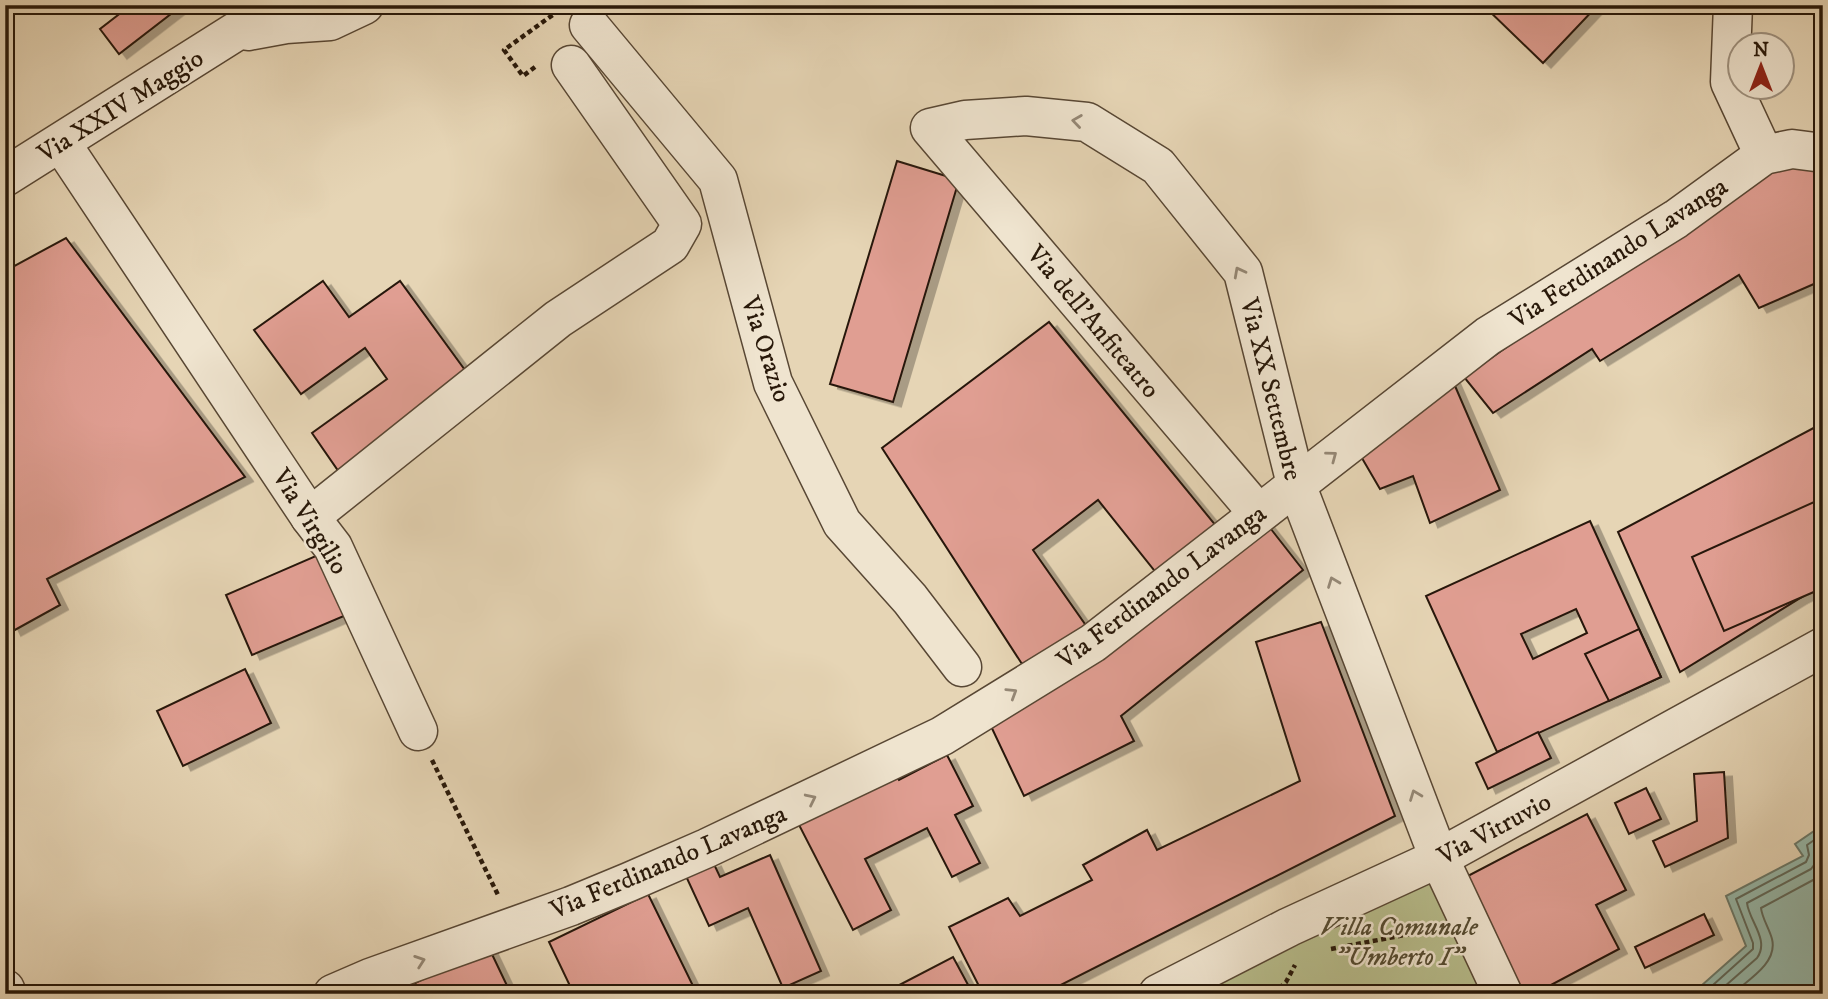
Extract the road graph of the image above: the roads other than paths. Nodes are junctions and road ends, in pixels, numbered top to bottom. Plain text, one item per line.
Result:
1 (278, 5) edge
2 (364, 5) edge
3 (1733, 5) edge
4 (576, 17) road end
5 (236, 33) junction
6 (570, 65) dead end
7 (930, 128) joint
8 (61, 143) junction
9 (1823, 153) edge
10 (1764, 155) junction
11 (5, 177) edge
12 (718, 180) junction
13 (682, 224) junction
14 (1296, 484) junction
15 (1258, 513) junction
16 (310, 517) junction
17 (1819, 654) edge
18 (962, 667) dead end
19 (418, 731) road end
20 (1439, 858) junction
21 (374, 986) edge
22 (333, 994) edge
23 (1158, 994) edge
24 (1503, 994) edge

1 - 5 street, Via XXIV Maggio
2 - 5 street
3 - 10 street
4 - 12 street, Via Orazio
5 - 8 street, Via XXIV Maggio
6 - 13 street
14 -> 7 street, Via XX Settembre
7 - 15 street, Via dell'Anfiteatro
8 - 11 street, Via XXIV Maggio
8 - 16 street, Via Virgilio
9 - 10 street, Via Ferdinando Lavanga
14 -> 10 street, Via Ferdinando Lavanga
12 - 13 street
12 - 18 street, Via Orazio
13 - 16 street
14 - 15 street, Via Ferdinando Lavanga
20 -> 14 street, Via XX Settembre
21 -> 15 street, Via Ferdinando Lavanga
16 - 19 street, Via Virgilio
17 - 20 street, Via Vitruvio
20 - 23 street, Via Vitruvio
20 - 24 street, Via XX Settembre
21 - 22 street, Via Ferdinando Lavanga

